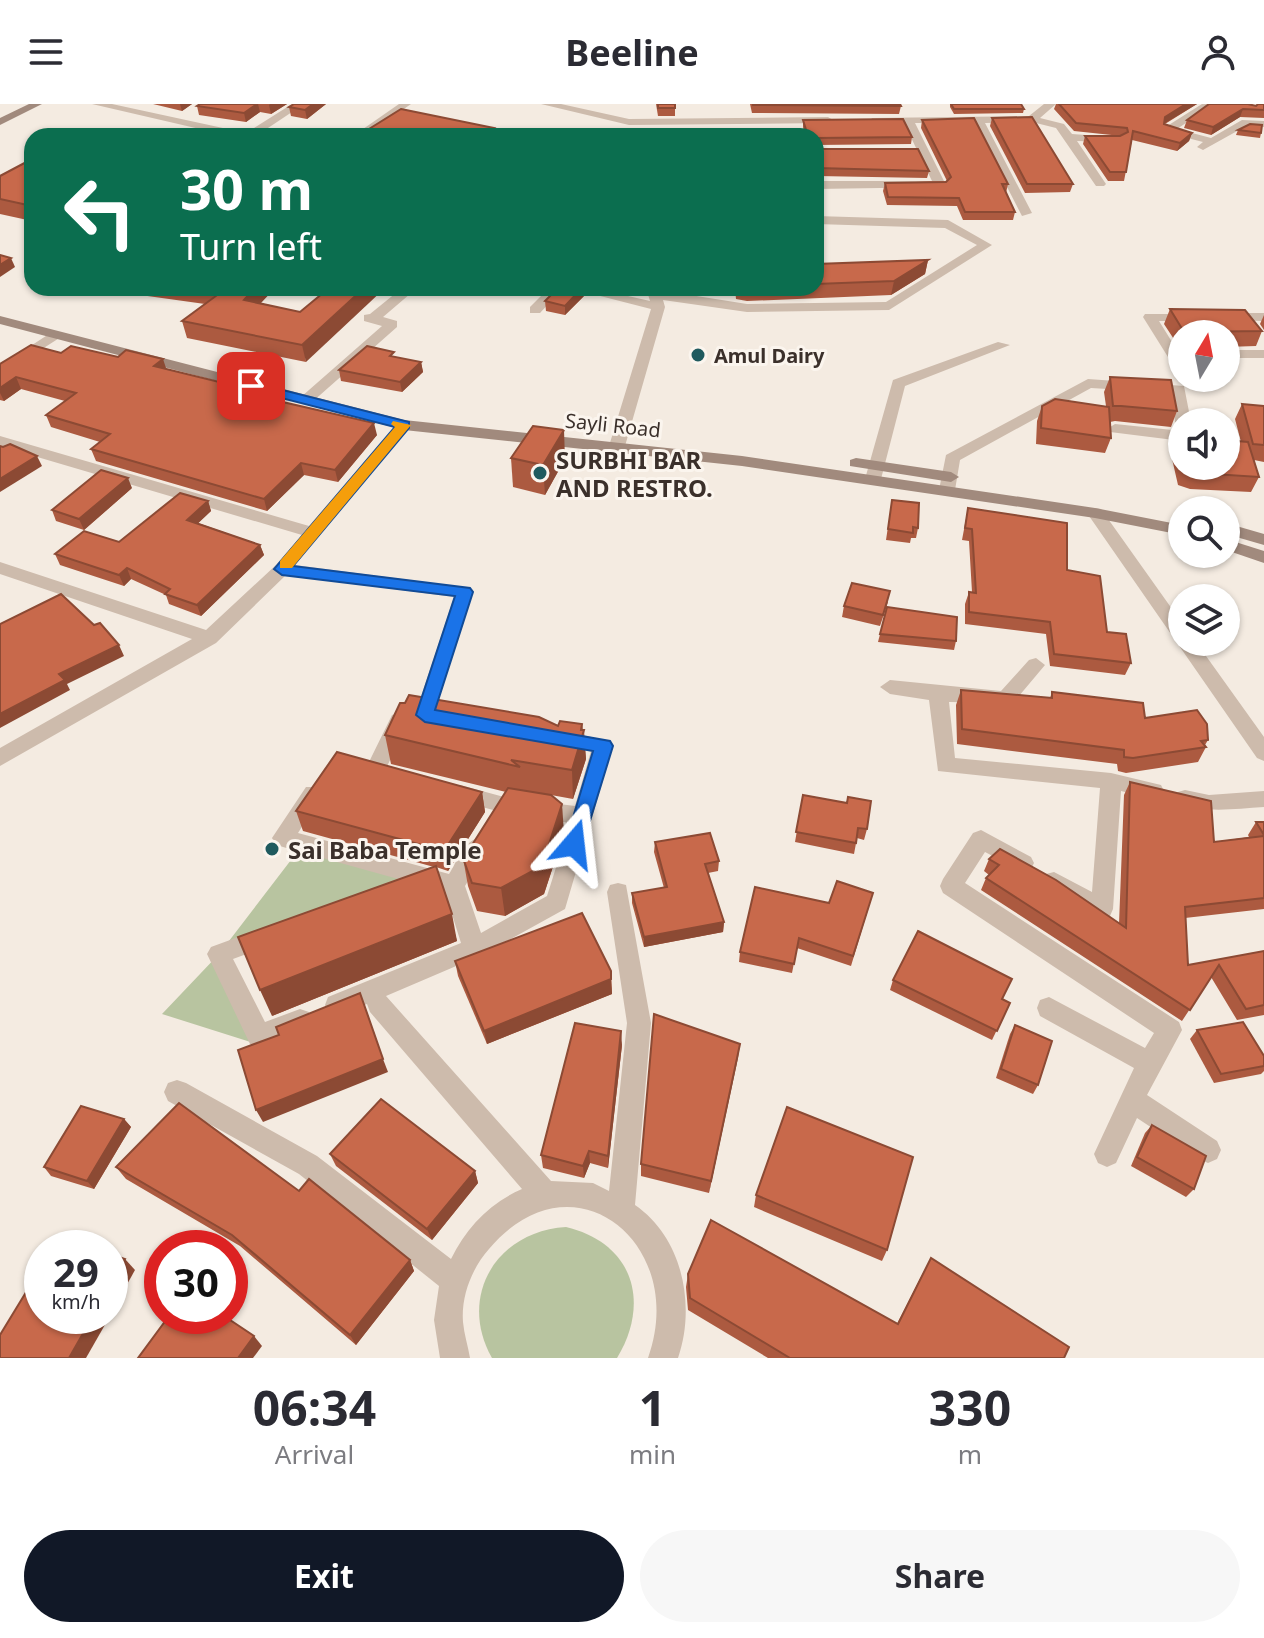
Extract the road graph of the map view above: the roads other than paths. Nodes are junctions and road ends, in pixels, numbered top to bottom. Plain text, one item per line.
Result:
1 (37, 104) edge
2 (97, 104) edge
3 (299, 104) edge
4 (406, 104) edge
5 (546, 104) edge
6 (630, 104) edge
7 (932, 104) edge
8 (1051, 104) edge
9 (1209, 104) edge
10 (195, 110) edge
11 (978, 119) junction
12 (1032, 119) junction
13 (836, 120) edge
14 (865, 120) edge
15 (908, 120) junction
16 (930, 120) junction
17 (793, 121) junction
18 (0, 122) edge
19 (177, 122) junction
20 (629, 122) junction
21 (1264, 124) edge
22 (207, 128) edge
23 (260, 128) edge
24 (370, 128) edge
25 (629, 128) edge
26 (795, 128) edge
27 (1069, 137) junction
28 (1118, 139) edge
29 (1212, 141) junction
30 (908, 150) edge
31 (923, 150) junction
32 (1195, 151) dead end
33 (1100, 184) dead end
34 (824, 185) edge
35 (1026, 213) dead end
36 (824, 220) edge
37 (400, 296) edge
38 (548, 296) edge
39 (730, 296) edge
40 (655, 297) edge
41 (733, 306) junction
42 (0, 309) edge
43 (535, 310) dead end
44 (1244, 317) junction
45 (1264, 317) edge
46 (0, 320) edge
47 (57, 335) junction
48 (1264, 343) edge
49 (1003, 345) dead end
50 (1168, 346) edge
51 (1240, 354) edge
52 (1264, 354) edge
53 (0, 372) edge
54 (312, 395) junction
55 (1181, 408) edge
56 (404, 425) junction
57 (1115, 429) dead end
58 (1168, 435) edge
59 (0, 441) edge
60 (619, 441) junction
61 (875, 472) junction
62 (948, 484) junction
63 (1095, 513) junction
64 (1168, 514) edge
65 (1168, 527) edge
66 (1240, 532) edge
67 (314, 533) junction
68 (1264, 540) edge
69 (1240, 549) edge
70 (1264, 557) edge
71 (0, 568) edge
72 (282, 569) junction
73 (1168, 617) edge
74 (209, 638) junction
75 (1196, 656) edge
76 (1036, 665) dead end
77 (890, 687) dead end
78 (938, 694) junction
79 (544, 736) edge
80 (1264, 753) edge
81 (0, 758) edge
82 (1111, 781) junction
83 (432, 786) edge
84 (1264, 799) edge
85 (583, 816) junction
86 (496, 818) junction
87 (426, 878) junction
88 (454, 885) junction
89 (396, 888) edge
90 (618, 892) dead end
91 (293, 927) edge
92 (474, 948) junction
93 (379, 1004) dead end
94 (1049, 1008) dead end
95 (1149, 1063) junction
96 (177, 1092) dead end
97 (1132, 1100) junction
98 (1208, 1150) dead end
99 (1107, 1154) dead end
100 (545, 1195) junction
101 (621, 1211) junction
102 (454, 1280) junction
103 (455, 1358) edge
104 (663, 1358) edge

1 - 18 main road
2 - 19 street
3 - 23 street
4 - 24 street
5 - 20 street
6 - 20 street
7 - 16 street
8 - 12 street
9 - 29 street
10 - 19 street
11 - 12 street
11 - 16 street
11 - 35 street
12 - 27 street
13 - 17 street
14 - 15 street
15 - 16 street
15 - 31 street
17 - 20 street
17 - 26 street
19 - 22 street
20 - 25 street
21 - 29 street
27 - 28 street
27 - 33 street
29 - 32 street
30 - 31 street
31 - 34 street
36 - 41 street
37 - 54 street
38 - 43 street
39 - 41 street
40 - 41 street
40 - 60 street
42 - 54 main road
44 - 45 street
44 - 48 street
44 - 50 street
46 - 47 main road, Sayli Road
47 - 53 street
47 - 54 main road, Sayli Road
49 - 61 street
51 - 52 street
54 - 56 main road, Sayli Road
54 - 60 main road
55 - 62 street
56 - 60 main road, Sayli Road
56 - 67 street
57 - 58 street
59 - 67 street
60 - 61 main road, Sayli Road
61 - 62 main road, Sayli Road
62 - 63 main road, Sayli Road
62 - 64 main road
63 - 65 main road, Sayli Road
63 - 73 street
66 - 68 main road
67 - 72 street
69 - 70 main road
71 - 74 street
72 - 74 street
72 - 87 street
74 - 81 street
75 - 80 street
76 - 78 street
77 - 78 street
78 - 82 street
79 - 85 street
82 - 84 street
82 - 95 street
83 - 86 street
85 - 86 street
85 - 92 street
86 - 88 street
87 - 88 street
87 - 89 street
88 - 92 street
90 - 101 street
91 - 92 street
93 - 100 street
94 - 95 street
95 - 97 street
96 - 102 street
97 - 98 street
97 - 99 street
100 - 101 street
100 - 102 street
101 - 104 street
102 - 103 street

